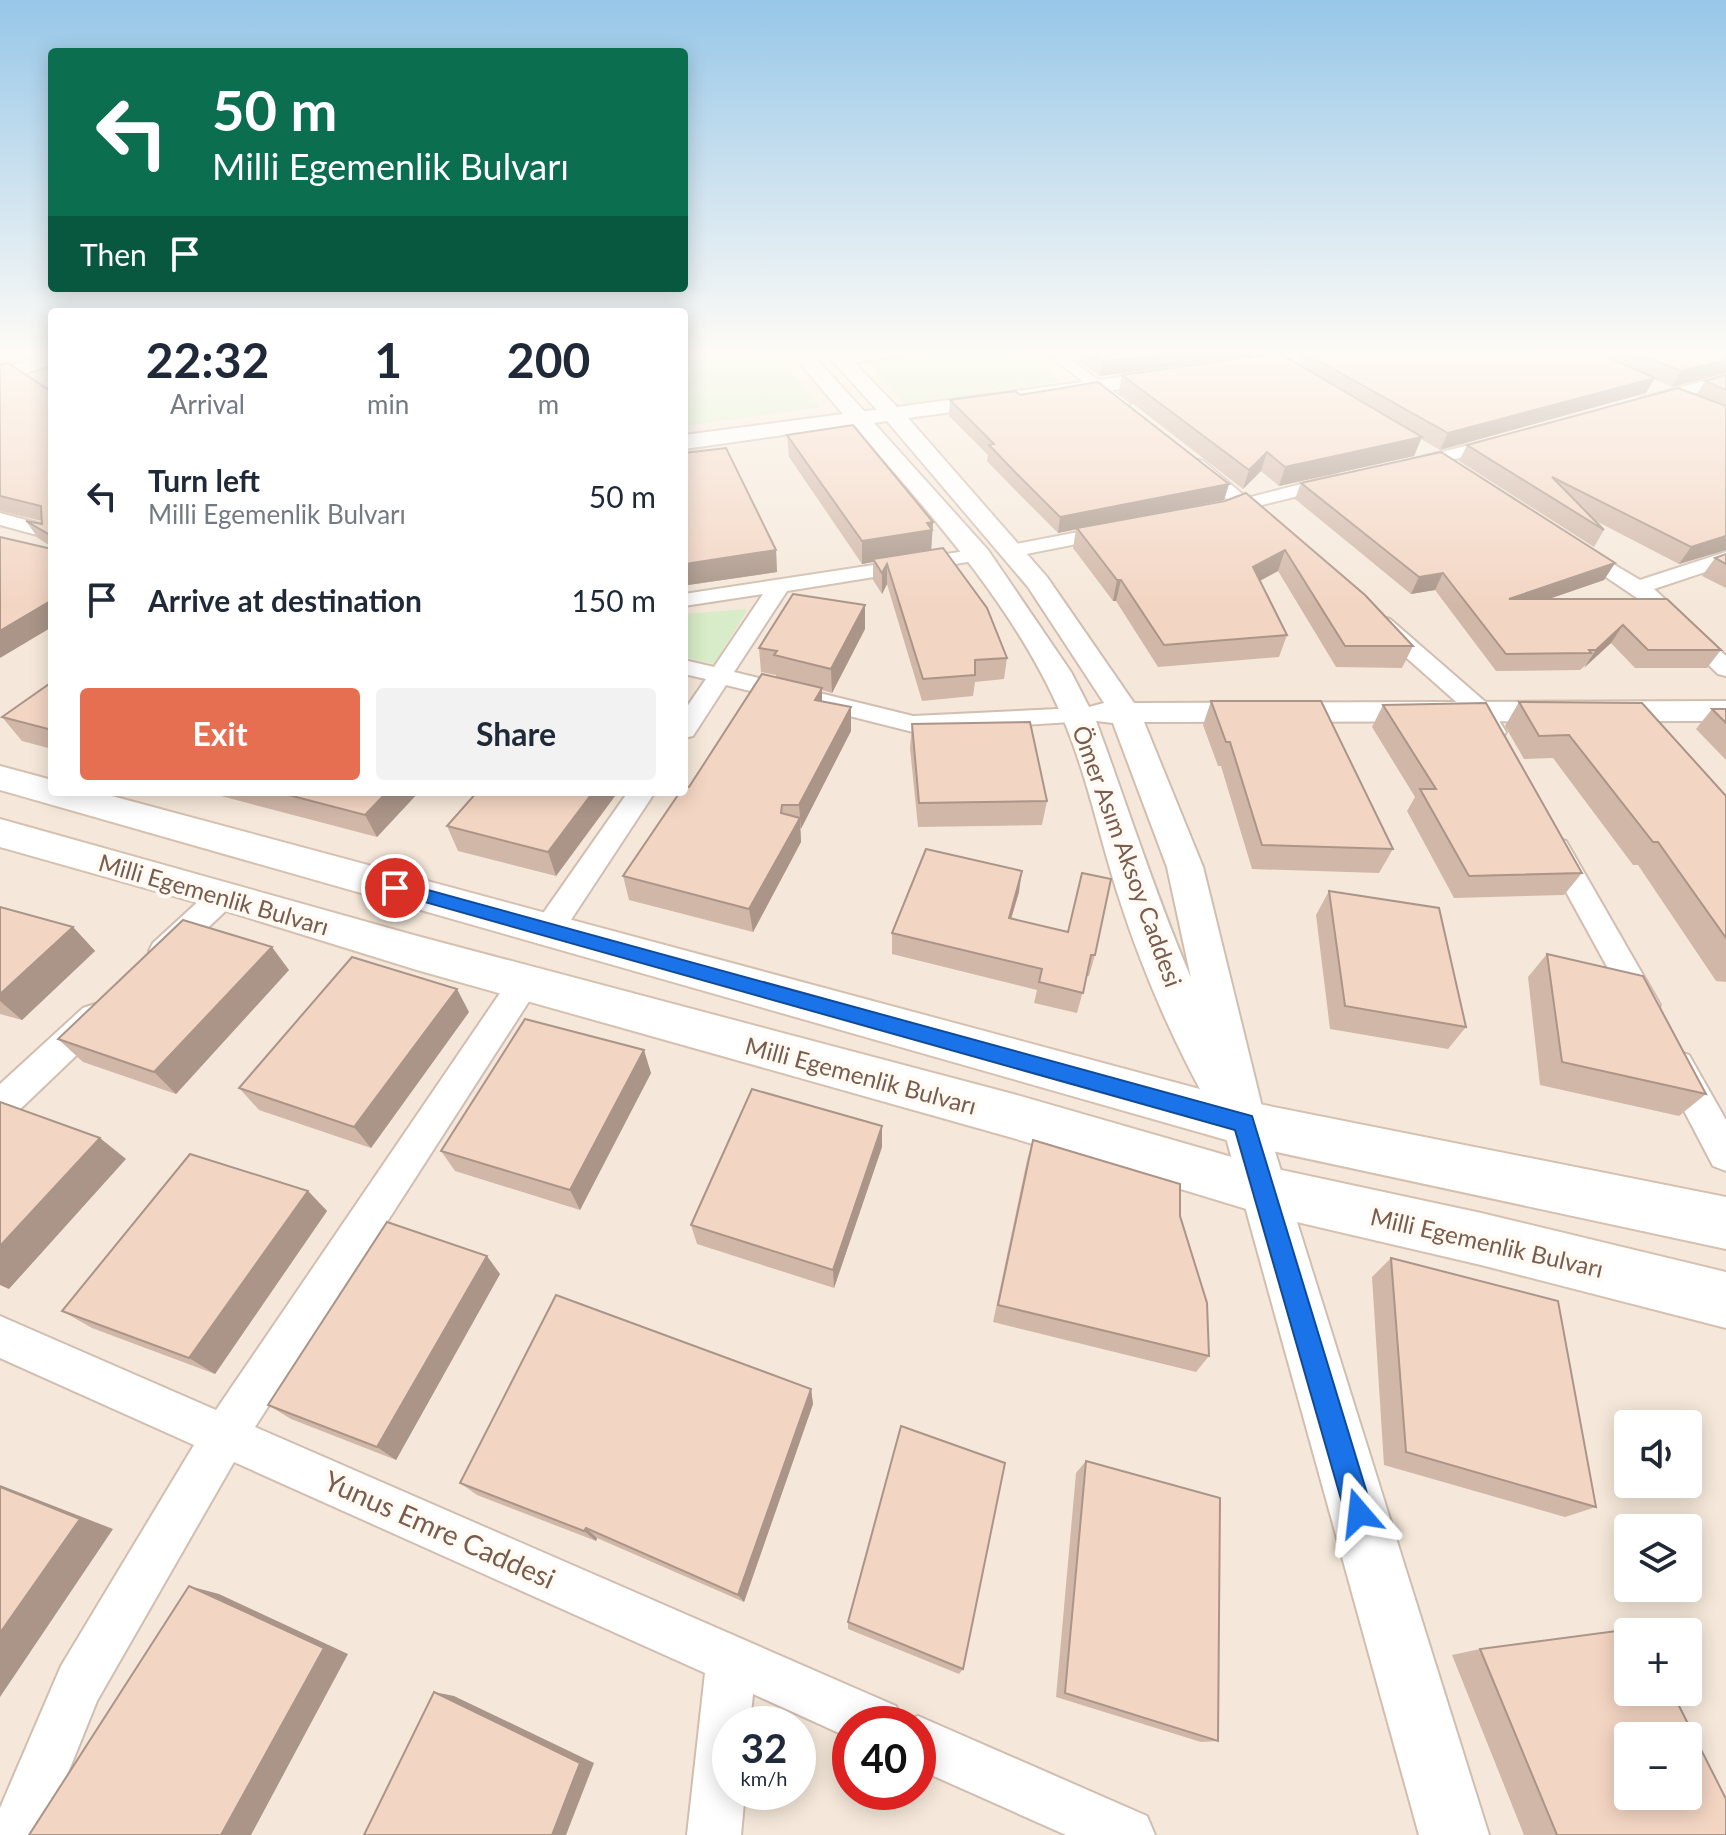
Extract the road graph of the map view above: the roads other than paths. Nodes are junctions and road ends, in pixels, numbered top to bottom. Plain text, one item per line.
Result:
1 (738, 435) edge
2 (874, 435) edge
3 (911, 435) edge
4 (1515, 438) edge
5 (688, 441) edge
6 (1411, 443) edge
7 (1183, 454) edge
8 (1438, 459) junction
9 (1393, 469) edge
10 (1465, 476) edge
11 (1348, 479) edge
12 (1243, 502) junction
13 (1204, 515) edge
14 (0, 519) edge
15 (1130, 529) edge
16 (48, 532) edge
17 (1557, 537) edge
18 (1290, 544) edge
19 (1011, 551) junction
20 (979, 555) junction
21 (1726, 558) edge
22 (780, 585) junction
23 (1637, 588) junction
24 (688, 599) edge
25 (1362, 607) edge
26 (688, 668) edge
27 (1726, 669) edge
28 (722, 675) junction
29 (1124, 711) junction
30 (1481, 711) junction
31 (1726, 711) edge
32 (1078, 716) junction
33 (688, 724) edge
34 (1504, 753) edge
35 (0, 778) edge
36 (48, 791) edge
37 (65, 796) edge
38 (639, 796) edge
39 (1542, 822) edge
40 (0, 833) edge
41 (224, 895) junction
42 (548, 930) junction
43 (145, 969) edge
44 (524, 983) junction
45 (112, 1001) edge
46 (0, 1106) edge
47 (1244, 1123) junction
48 (1726, 1154) edge
49 (1263, 1190) junction
50 (1726, 1223) edge
51 (1726, 1300) edge
52 (0, 1337) edge
53 (225, 1435) junction
54 (731, 1659) junction
55 (837, 1706) edge
56 (936, 1750) edge
57 (16, 1835) edge
58 (714, 1835) edge
59 (1128, 1835) edge
60 (1454, 1835) edge

1 - 5 street
2 - 20 street, Ömer Asım Aksoy Caddesi
3 - 19 street, Ömer Asım Aksoy Caddesi
4 - 8 street
6 - 8 street
7 - 12 street
8 - 9 street
8 - 10 street
11 - 12 street
12 - 13 street
12 - 18 street
14 - 16 street
15 - 19 street
17 - 23 street
19 - 29 street, Ömer Asım Aksoy Caddesi
20 - 22 street
20 - 32 street, Ömer Asım Aksoy Caddesi
21 - 23 street
22 - 24 street
22 - 28 street
23 - 27 street
25 - 30 street
26 - 28 street
28 - 32 street
28 - 33 street
29 - 30 street
29 - 32 street
29 - 47 street, Ömer Asım Aksoy Caddesi
30 - 31 street
30 - 34 street
32 - 47 street, Ömer Asım Aksoy Caddesi
35 - 36 main road
37 - 42 main road
38 - 42 street
39 - 48 street
40 - 41 main road, Milli Egemenlik Bulvarı
41 - 43 street
41 - 44 main road, Milli Egemenlik Bulvarı
42 - 47 main road
44 - 49 main road, Milli Egemenlik Bulvarı
44 - 53 street
45 - 46 street
47 - 49 street
47 - 50 main road
49 - 51 main road, Milli Egemenlik Bulvarı
49 - 60 street
52 - 53 street, Yunus Emre Caddesi
53 - 54 street, Yunus Emre Caddesi
53 - 57 street
54 - 55 street, Yunus Emre Caddesi
54 - 58 street
56 - 59 street

